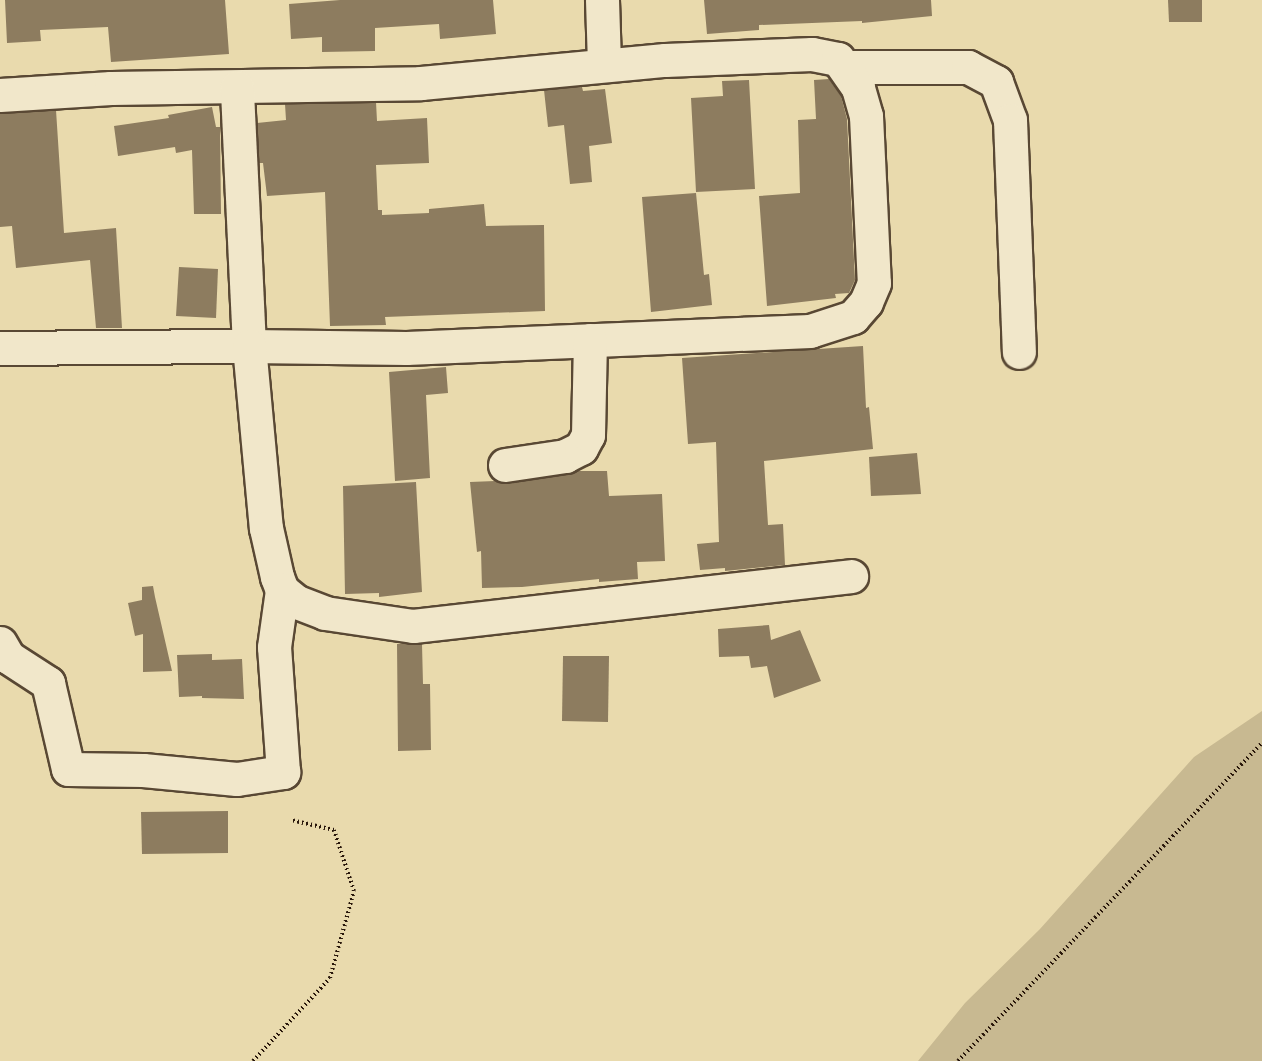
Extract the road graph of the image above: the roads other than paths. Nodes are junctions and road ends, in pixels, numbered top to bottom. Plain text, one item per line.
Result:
1 (602, 0) edge
2 (604, 64) junction
3 (847, 67) junction
4 (237, 87) junction
5 (0, 95) edge
6 (590, 340) junction
7 (249, 346) junction
8 (0, 348) edge
9 (1019, 352) dead end
10 (505, 465) dead end
11 (851, 576) dead end
12 (282, 590) junction
13 (0, 643) edge

1 - 2 street
2 - 3 street
2 - 4 street
3 - 6 street
3 - 9 street
4 - 5 street
4 - 7 street
6 - 7 street
6 - 10 street
7 - 8 street
7 - 12 street
11 - 12 street
12 - 13 street

